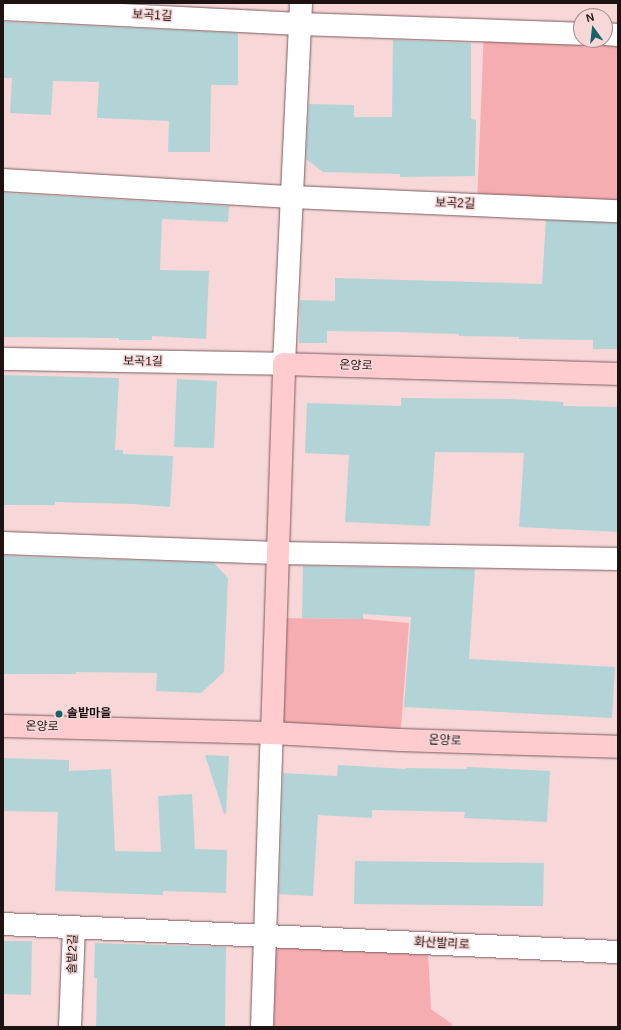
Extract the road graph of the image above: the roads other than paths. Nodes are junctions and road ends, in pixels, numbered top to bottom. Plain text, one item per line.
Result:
1 (3, 9) edge
2 (301, 13) edge
3 (573, 33) edge
4 (3, 180) edge
5 (292, 197) junction
6 (618, 211) edge
7 (3, 359) edge
8 (284, 364) junction
9 (618, 374) edge
10 (3, 543) edge
11 (278, 553) junction
12 (618, 559) edge
13 (3, 726) edge
14 (272, 733) junction
15 (618, 747) edge
16 (3, 924) edge
17 (74, 928) junction
18 (265, 936) junction
19 (618, 952) edge
20 (70, 1027) edge
21 (262, 1027) edge

1 - 2 street, 보곡1길
2 - 3 street
2 - 5 street
4 - 5 street
5 - 6 street, 보곡2길
5 - 8 street
7 - 8 street, 보곡1길
8 - 9 main road, 온양로
8 - 11 main road
10 - 11 street
11 - 12 street
11 - 14 main road
13 - 14 main road, 온양로
14 - 15 main road, 온양로
14 - 18 street
16 - 17 street, 솔밭2길
17 - 18 street, 화산발리로
17 - 20 street, 솔밭2길
18 - 19 street, 화산발리로
18 - 21 street

